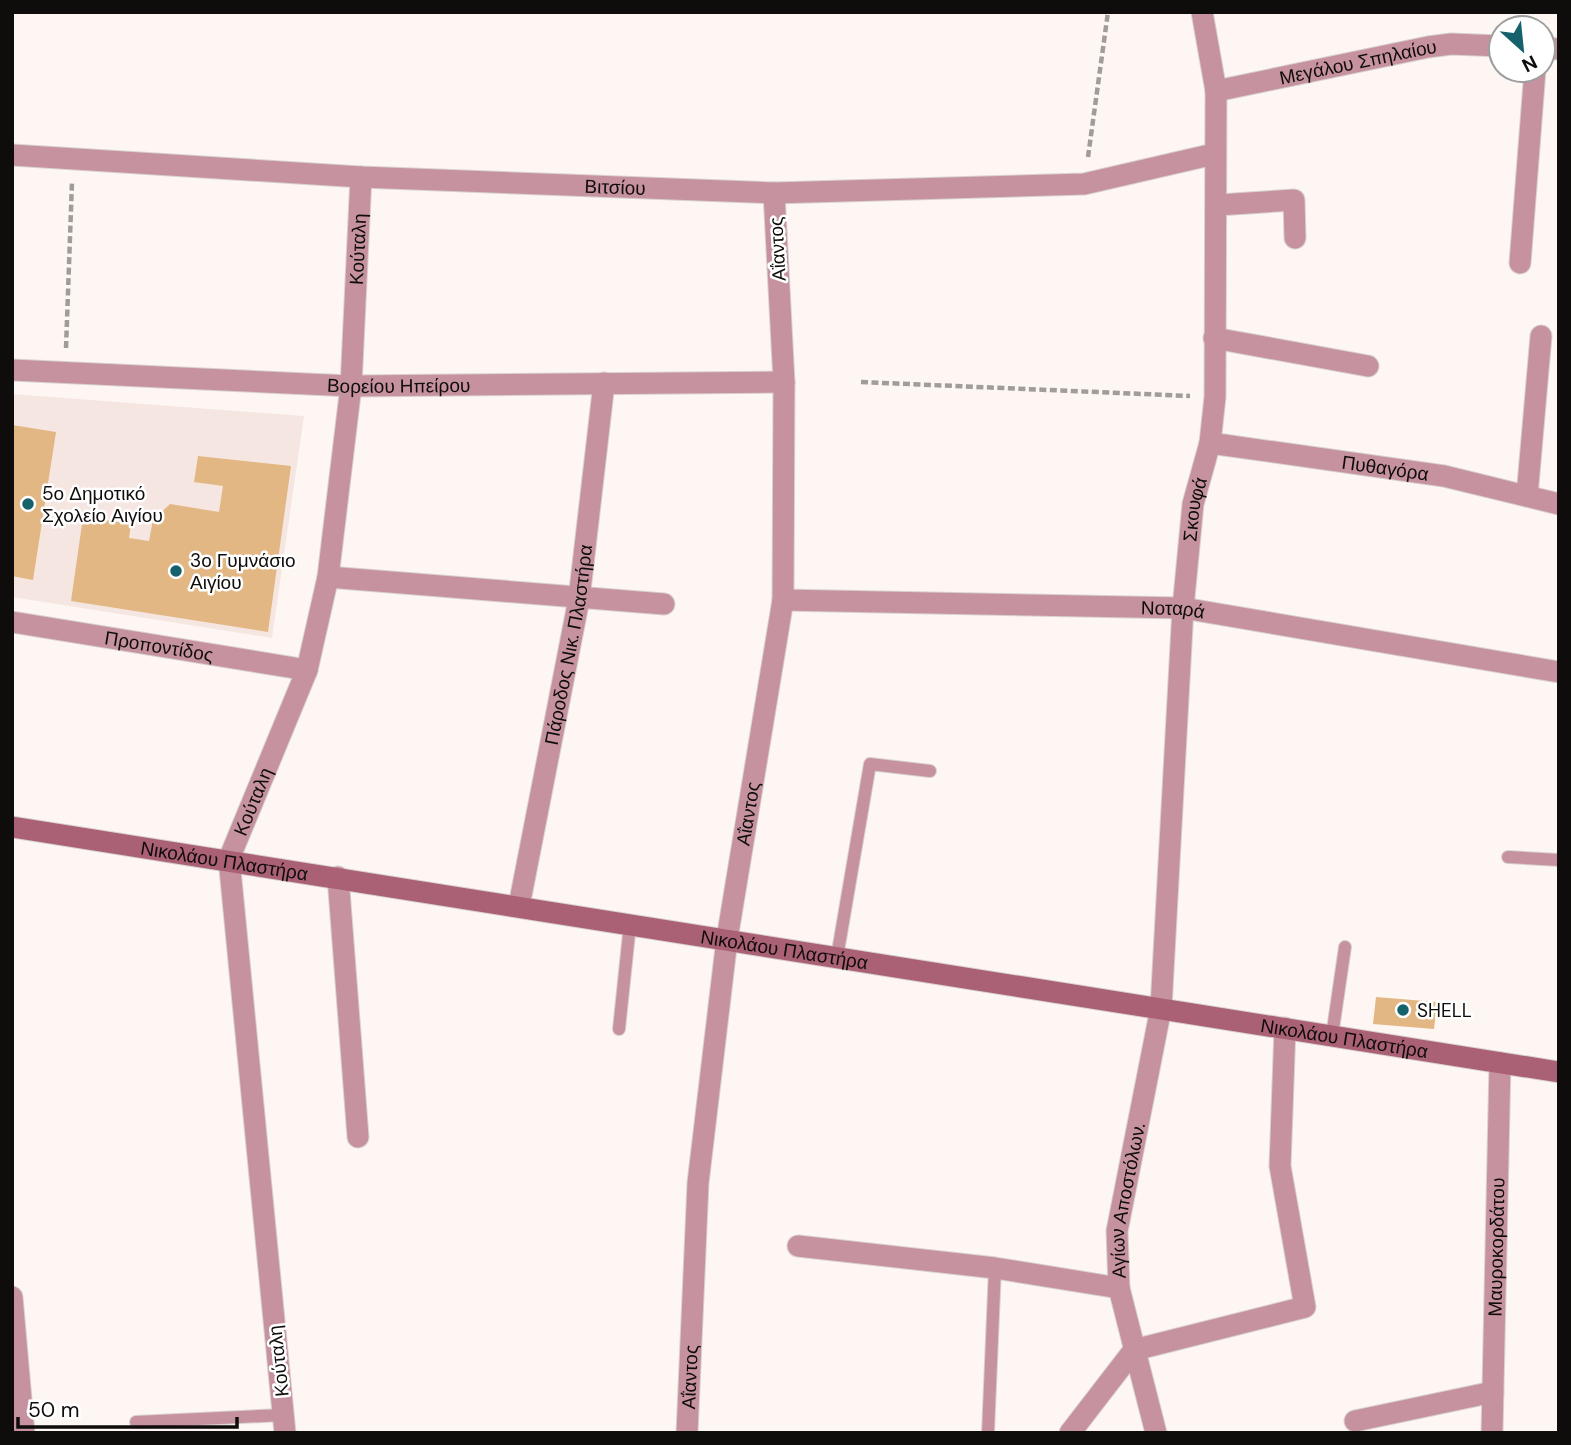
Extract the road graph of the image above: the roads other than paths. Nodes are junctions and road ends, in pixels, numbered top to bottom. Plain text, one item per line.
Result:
1 (1202, 12) edge
2 (1487, 45) edge
3 (1534, 84) edge
4 (1216, 91) junction
5 (1213, 154) junction
6 (12, 155) edge
7 (361, 177) junction
8 (774, 193) junction
9 (1218, 205) junction
10 (1295, 238) dead end
11 (1520, 263) dead end
12 (1541, 337) dead end
13 (1214, 338) junction
14 (1368, 366) dead end
15 (12, 370) edge
16 (783, 382) junction
17 (604, 383) junction
18 (351, 386) junction
19 (1210, 443) junction
20 (1527, 496) junction
21 (1559, 504) edge
22 (328, 577) junction
23 (579, 599) junction
24 (783, 600) junction
25 (664, 604) dead end
26 (1184, 608) junction
27 (12, 622) edge
28 (307, 670) junction
29 (1559, 672) edge
30 (930, 771) dead end
31 (12, 827) edge
32 (1508, 857) dead end
33 (229, 859) junction
34 (1559, 860) edge
35 (338, 877) junction
36 (519, 906) junction
37 (630, 924) junction
38 (727, 939) junction
39 (1345, 947) dead end
40 (837, 957) junction
41 (1161, 1008) junction
42 (619, 1028) dead end
43 (1285, 1028) junction
44 (1332, 1036) junction
45 (1500, 1063) junction
46 (1559, 1072) edge
47 (358, 1137) dead end
48 (798, 1246) dead end
49 (995, 1268) junction
50 (1119, 1288) junction
51 (12, 1297) edge
52 (13, 1303) edge
53 (1134, 1350) junction
54 (1493, 1392) junction
55 (1355, 1421) dead end
56 (136, 1422) dead end
57 (284, 1424) edge
58 (24, 1433) edge
59 (687, 1433) edge
60 (988, 1433) edge
61 (1070, 1433) edge
62 (1156, 1433) edge
63 (1492, 1433) edge

1 - 4 street, Σκουφά
2 - 4 street, Μεγάλου Σπηλαίου
3 - 11 street
4 - 5 street, Σκουφά
5 - 8 street, Βιτσίου
5 - 9 street, Σκουφά
6 - 7 street, Βιτσίου
7 - 8 street, Βιτσίου
7 - 18 street, Κούταλη
8 - 16 street, Αΐαντος
9 - 10 street
9 - 13 street, Σκουφά
12 - 20 street
13 - 14 street
13 - 19 street, Σκουφά
15 - 18 street, Βορείου Ηπείρου
16 - 17 street, Βορείου Ηπείρου
16 - 24 street, Αΐαντος
17 - 18 street, Βορείου Ηπείρου
17 - 23 street, Πάροδος Νικ. Πλαστήρα
18 - 22 street, Κούταλη
19 - 20 street, Πυθαγόρα
19 - 26 street, Σκουφά
20 - 21 street, Πυθαγόρα
22 - 23 street
22 - 28 street, Κούταλη
23 - 25 street
23 - 36 street, Πάροδος Νικ. Πλαστήρα
24 - 26 street, Νοταρά
24 - 38 street, Αΐαντος
26 - 29 street, Νοταρά
26 - 41 street, Σκουφά
27 - 28 street, Προποντίδος
28 - 33 street, Κούταλη
30 - 40 lane
31 - 33 main road, Νικολάου Πλαστήρα
32 - 34 lane
33 - 35 main road, Νικολάου Πλαστήρα
33 - 57 street, Κούταλη
35 - 36 main road, Νικολάου Πλαστήρα
35 - 47 street
36 - 37 main road, Νικολάου Πλαστήρα
37 - 38 main road, Νικολάου Πλαστήρα
37 - 42 lane
38 - 40 main road, Νικολάου Πλαστήρα
38 - 59 street, Αΐαντος
39 - 44 lane
40 - 41 main road, Νικολάου Πλαστήρα
41 - 43 main road, Νικολάου Πλαστήρα
41 - 50 street, Αγίων Αποστόλων.
43 - 44 main road, Νικολάου Πλαστήρα
43 - 53 street
44 - 45 main road, Νικολάου Πλαστήρα
45 - 46 main road, Νικολάου Πλαστήρα
45 - 54 street, Μαυροκορδάτου
48 - 49 street
49 - 50 street
49 - 60 lane
50 - 53 street, Αγίων Αποστόλων.
51 - 52 street
52 - 58 street
53 - 61 street
53 - 62 street, Αγίων Αποστόλων.
54 - 55 street
54 - 63 street, Μαυροκορδάτου
56 - 57 lane

